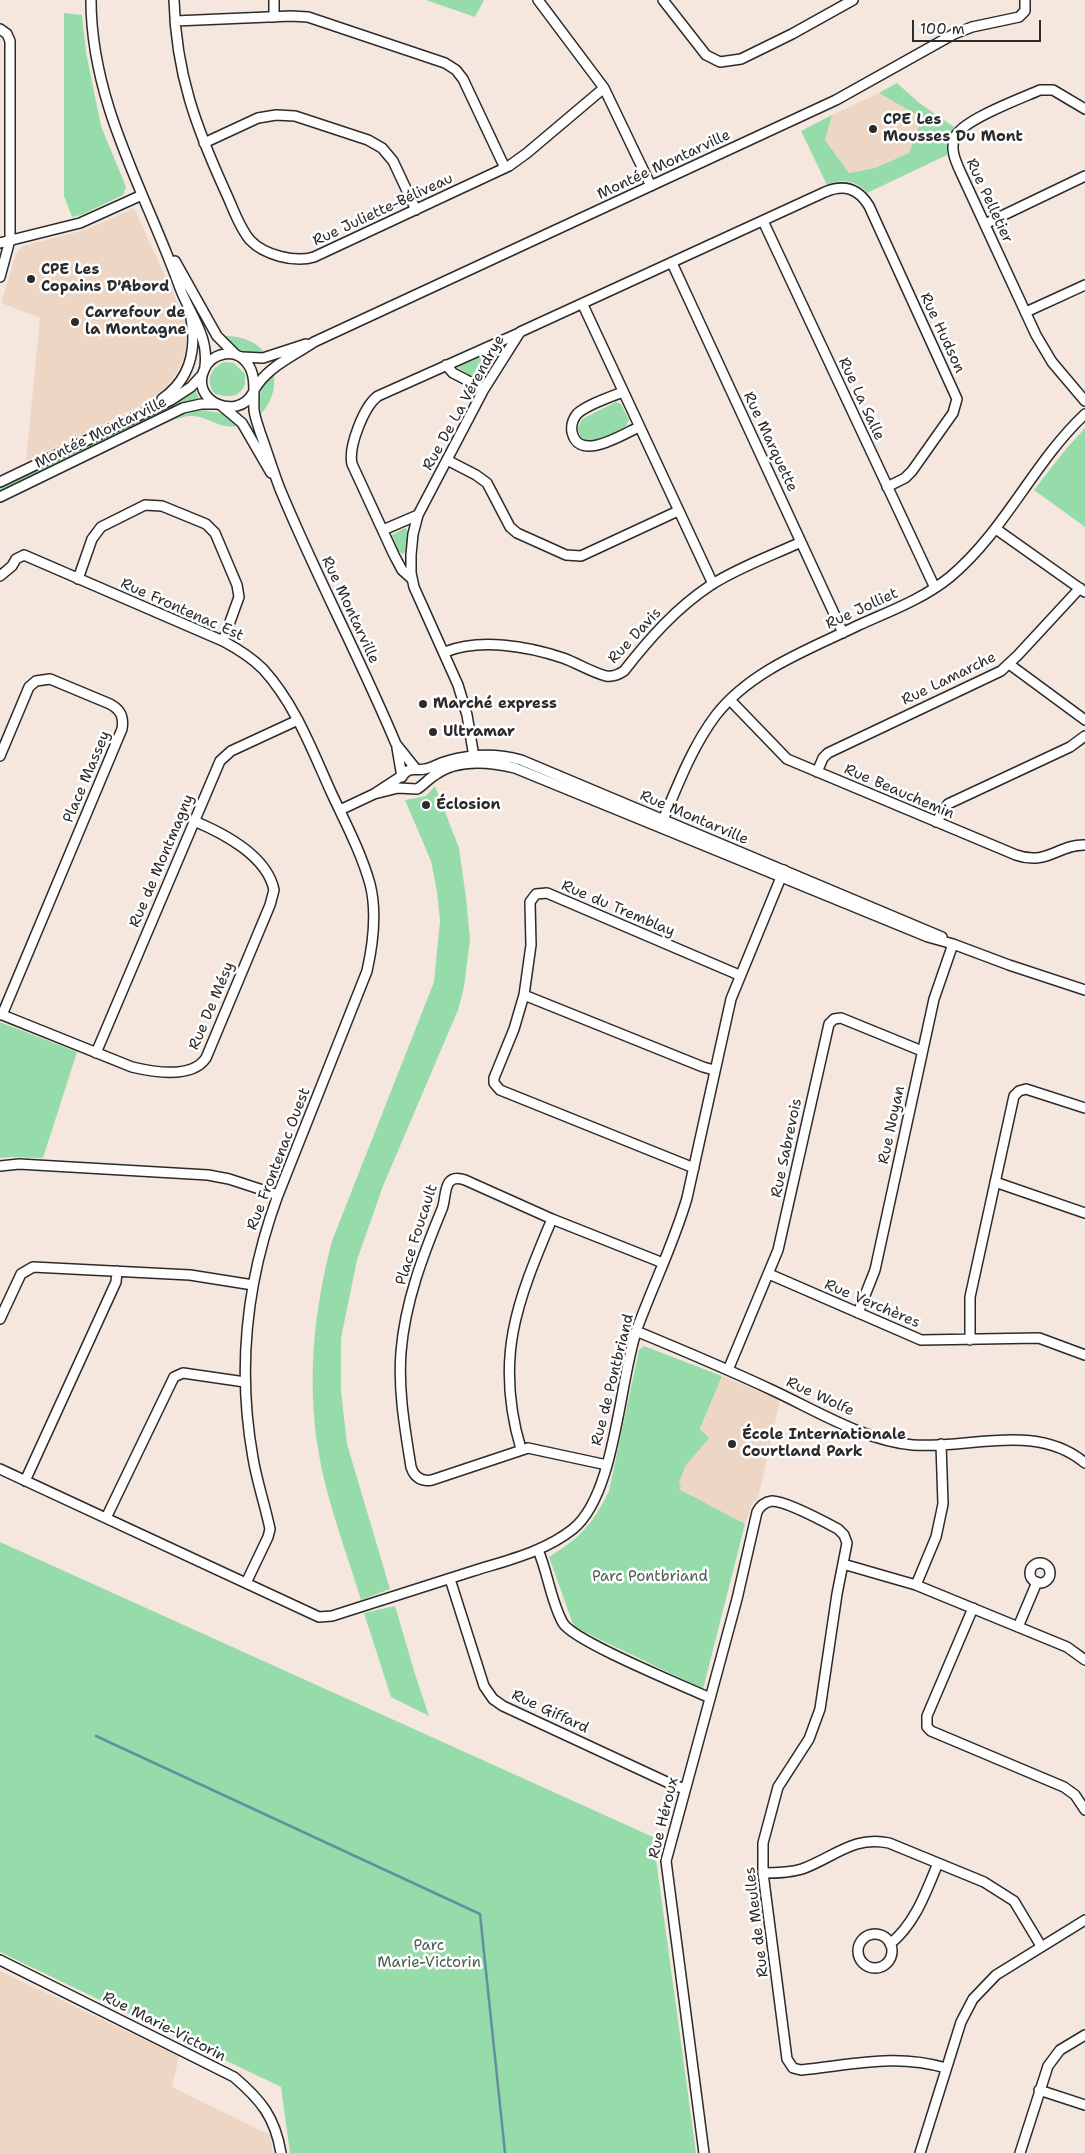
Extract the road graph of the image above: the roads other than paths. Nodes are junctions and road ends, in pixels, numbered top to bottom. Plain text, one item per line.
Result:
1 (91, 0) edge
2 (174, 0) edge
3 (274, 0) edge
4 (538, 0) edge
5 (663, 0) edge
6 (853, 0) edge
7 (1025, 0) edge
8 (838, 4) edge
9 (274, 17) junction
10 (175, 21) junction
11 (0, 29) edge
12 (604, 88) junction
13 (1085, 109) edge
14 (204, 143) junction
15 (5, 150) edge
16 (505, 168) junction
17 (1085, 176) edge
18 (651, 186) junction
19 (841, 187) joint
20 (142, 195) junction
21 (416, 210) junction
22 (763, 221) junction
23 (985, 224) junction
24 (160, 235) junction
25 (10, 240) junction
26 (0, 243) edge
27 (672, 263) junction
28 (0, 277) edge
29 (1085, 285) edge
30 (582, 304) junction
31 (189, 308) junction
32 (1026, 312) junction
33 (520, 332) junction
34 (314, 342) junction
35 (238, 355) junction
36 (446, 365) junction
37 (203, 371) junction
38 (484, 389) junction
39 (253, 391) junction
40 (623, 392) junction
41 (1085, 401) edge
42 (220, 406) junction
43 (1085, 414) edge
44 (137, 415) junction
45 (639, 427) junction
46 (447, 460) junction
47 (0, 482) edge
48 (887, 487) junction
49 (280, 488) junction
50 (0, 497) edge
51 (678, 511) junction
52 (418, 515) junction
53 (996, 529) junction
54 (382, 530) junction
55 (801, 542) junction
56 (0, 576) edge
57 (78, 578) junction
58 (412, 579) junction
59 (713, 584) junction
60 (935, 588) junction
61 (1082, 590) edge
62 (843, 633) junction
63 (222, 641) junction
64 (444, 652) junction
65 (1009, 664) junction
66 (730, 700) junction
67 (298, 720) junction
68 (1085, 720) edge
69 (1085, 736) edge
70 (396, 744) junction
71 (0, 756) edge
72 (474, 759) junction
73 (417, 770) junction
74 (817, 772) junction
75 (403, 775) junction
76 (420, 787) junction
77 (407, 788) junction
78 (374, 794) junction
79 (340, 810) junction
80 (194, 821) junction
81 (936, 822) junction
82 (662, 823) junction
83 (1082, 845) edge
84 (782, 873) junction
85 (953, 944) junction
86 (739, 975) junction
87 (1085, 990) edge
88 (524, 996) junction
89 (1, 1014) edge
90 (922, 1051) junction
91 (96, 1053) junction
92 (714, 1070) junction
93 (1085, 1108) edge
94 (0, 1166) edge
95 (694, 1168) junction
96 (995, 1182) junction
97 (278, 1195) junction
98 (1085, 1212) edge
99 (552, 1219) junction
100 (663, 1263) junction
101 (117, 1271) junction
102 (769, 1274) junction
103 (253, 1285) junction
104 (858, 1313) junction
105 (0, 1319) edge
106 (636, 1331) junction
107 (970, 1340) junction
108 (1085, 1354) edge
109 (728, 1370) junction
110 (245, 1382) junction
111 (941, 1444) junction
112 (521, 1449) junction
113 (1085, 1463) edge
114 (607, 1464) junction
115 (0, 1469) edge
116 (25, 1481) junction
117 (769, 1502) joint
118 (106, 1518) junction
119 (538, 1550) junction
120 (843, 1564) junction
121 (450, 1579) junction
122 (1037, 1582) dead end
123 (246, 1583) junction
124 (916, 1585) junction
125 (973, 1608) junction
126 (1018, 1627) junction
127 (1085, 1660) edge
128 (710, 1698) junction
129 (685, 1789) junction
130 (1085, 1810) edge
131 (938, 1863) junction
132 (763, 1873) junction
133 (1085, 1920) edge
134 (890, 1944) dead end
135 (1042, 1946) junction
136 (0, 1960) edge
137 (1085, 2034) edge
138 (946, 2068) junction
139 (1039, 2090) junction
140 (1085, 2105) edge
141 (281, 2153) edge
142 (704, 2153) edge
143 (920, 2153) edge
144 (1020, 2153) edge

1 - 20 street
2 - 10 street, Rue Juliette-Béliveau
3 - 9 street
4 - 12 street
5 - 8 street
6 - 8 street
7 - 18 street, Montée Montarville
9 - 10 street
9 - 16 street
10 - 14 street, Rue Juliette-Béliveau
11 - 15 street
12 - 16 street, Rue Juliette-Béliveau
12 - 18 street
13 - 23 street, Rue Pelletier
14 - 21 street
14 - 21 street, Rue Juliette-Béliveau
15 - 25 street
16 - 21 street, Rue Juliette-Béliveau
17 - 23 street
18 - 34 street, Montée Montarville
19 - 22 street, Rue De La Vérendrye
19 - 48 street, Rue Hudson
20 - 24 street
20 - 25 street
22 - 27 street, Rue De La Vérendrye
22 - 48 street, Rue La Salle
23 - 32 street, Rue Pelletier
24 - 31 street
24 - 35 street
25 - 26 street
25 - 28 street
27 - 30 street, Rue De La Vérendrye
27 - 55 street, Rue Marquette
29 - 32 street
30 - 33 street, Rue De La Vérendrye
30 - 40 street
31 - 37 street
31 - 44 street
32 - 41 street, Rue Pelletier
33 - 36 street
33 - 38 street, Rue De La Vérendrye
34 - 35 street, Montée Montarville
34 - 39 street, Montée Montarville
35 - 37 street
35 - 39 street
36 - 38 street
36 - 54 street
37 - 42 street
37 - 44 street, Montée Montarville
38 - 46 street, Rue De La Vérendrye
39 - 42 street
39 - 49 street, Rue Montarville
40 - 45 street
40 - 45 street
42 - 49 street, Rue Montarville
42 - 50 street, Montée Montarville
43 - 53 street, Rue Jolliet
44 - 47 street, Montée Montarville
45 - 51 street
46 - 51 street
46 - 52 street, Rue De La Vérendrye
48 - 60 street, Rue La Salle
49 - 70 street, Rue Montarville
51 - 59 street
52 - 54 street
52 - 58 street, Rue De La Vérendrye
53 - 60 street, Rue Jolliet
53 - 61 street
54 - 58 street
55 - 59 street, Rue Davis
55 - 62 street, Rue Marquette
56 - 57 street, Rue Frontenac Est
57 - 63 street, Rue Frontenac Est
57 - 63 street
58 - 64 street, Rue De La Vérendrye
59 - 64 street, Rue Davis
60 - 62 street, Rue Jolliet
61 - 65 street, Rue Lamarche
62 - 66 street, Rue Jolliet
63 - 67 street, Rue Frontenac Est
64 - 72 street, Rue De La Vérendrye
65 - 68 street
65 - 74 street, Rue Lamarche
66 - 74 street, Rue Beauchemin
66 - 82 street, Rue Jolliet
67 - 79 street, Rue Frontenac Est
67 - 80 street, Rue de Montmagny
69 - 81 street
70 - 73 street, Rue Montarville
70 - 75 street, Rue Montarville
71 - 89 street, Place Massey
72 - 73 street, Rue Montarville
72 - 76 street, Rue Montarville
72 - 82 street, Rue Montarville
73 - 75 street, Rue Montarville
73 - 76 street
74 - 81 street, Rue Beauchemin
75 - 77 street, Rue Montarville
75 - 78 street, Rue Montarville
76 - 77 street, Rue Montarville
77 - 78 street, Rue Montarville
78 - 79 street, Rue Montarville
79 - 97 street, Rue Frontenac Ouest
80 - 91 street, Rue de Montmagny
80 - 91 street, Rue De Mésy
81 - 83 street, Rue Beauchemin
82 - 84 street, Rue Montarville
84 - 85 street, Rue Montarville
84 - 86 street, Rue de Pontbriand
85 - 87 street, Rue Montarville
85 - 90 street, Rue Noyan
86 - 88 street, Rue du Tremblay
86 - 92 street, Rue de Pontbriand
88 - 92 street
88 - 95 street, Rue du Tremblay
89 - 91 street, Rue De Mésy
90 - 102 street, Rue Sabrevois
90 - 104 street, Rue Noyan
92 - 95 street, Rue de Pontbriand
93 - 96 street
94 - 97 street
95 - 100 street, Rue de Pontbriand
96 - 98 street
96 - 107 street
97 - 103 street, Rue Frontenac Ouest
99 - 100 street, Place Foucault
99 - 112 street
99 - 112 street, Place Foucault
100 - 106 street, Rue de Pontbriand
101 - 103 street
101 - 105 street
101 - 116 street
102 - 104 street, Rue Verchères
102 - 109 street, Rue Sabrevois
103 - 110 street, Rue Frontenac Ouest
104 - 107 street, Rue Verchères
106 - 109 street, Rue Wolfe
106 - 114 street, Rue de Pontbriand
107 - 108 street, Rue Verchères
109 - 111 street, Rue Wolfe
110 - 118 street
110 - 123 street, Rue Frontenac Ouest
111 - 113 street, Rue Wolfe
111 - 124 street
112 - 114 street, Place Foucault
114 - 119 street, Rue de Pontbriand
115 - 116 street, Rue de Pontbriand
116 - 118 street, Rue de Pontbriand
117 - 120 street, Rue de Meulles
117 - 128 street, Rue Héroux
118 - 123 street, Rue de Pontbriand
119 - 121 street, Rue de Pontbriand
119 - 128 street
120 - 124 street
120 - 132 street, Rue de Meulles
121 - 123 street, Rue de Pontbriand
121 - 129 street, Rue Giffard
122 - 126 street
124 - 125 street
125 - 126 street
125 - 130 street
126 - 127 street
128 - 129 street, Rue Héroux
129 - 142 street, Rue Héroux
131 - 132 street
131 - 134 street
131 - 135 street
132 - 138 street, Rue de Meulles
133 - 135 street
135 - 138 street
136 - 141 street, Rue Marie-Victorin
137 - 139 street
138 - 143 street
139 - 140 street
139 - 144 street

